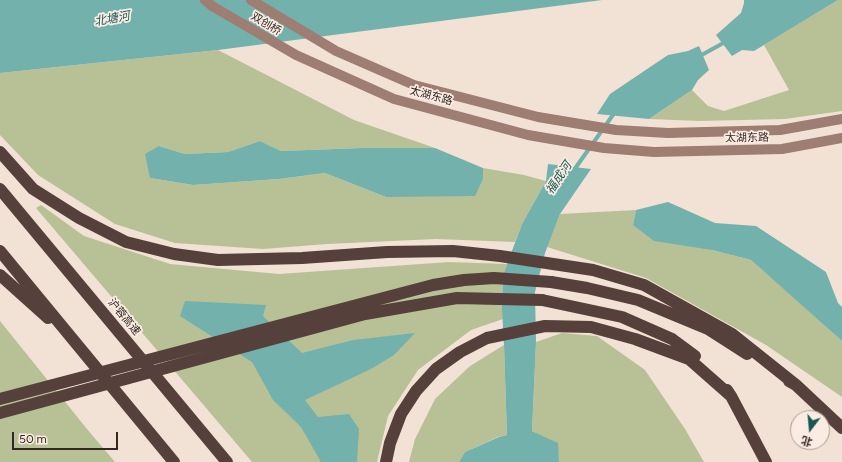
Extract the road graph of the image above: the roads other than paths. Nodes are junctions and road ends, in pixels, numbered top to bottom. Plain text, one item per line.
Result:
1 (205, 0) edge
2 (251, 0) edge
3 (336, 51) joint
4 (296, 55) joint
5 (842, 119) edge
6 (842, 138) edge
7 (0, 152) edge
8 (0, 189) edge
9 (0, 251) edge
10 (0, 275) edge
11 (78, 345) junction
12 (796, 385) junction
13 (731, 396) junction
14 (0, 399) edge
15 (0, 413) edge
16 (842, 428) edge
17 (174, 462) edge
18 (227, 462) edge
19 (386, 462) edge
20 (766, 462) edge

1 - 4 main road, 双创桥
2 - 3 main road, 双创桥
3 - 5 main road, 太湖东路
4 - 6 main road, 太湖东路
7 - 12 highway
8 - 18 highway, 沪蓉高速
9 - 11 highway
10 - 11 highway
11 - 17 highway
12 - 14 highway, bridge
12 - 16 highway
13 - 15 highway, bridge
13 - 19 highway
13 - 20 highway

